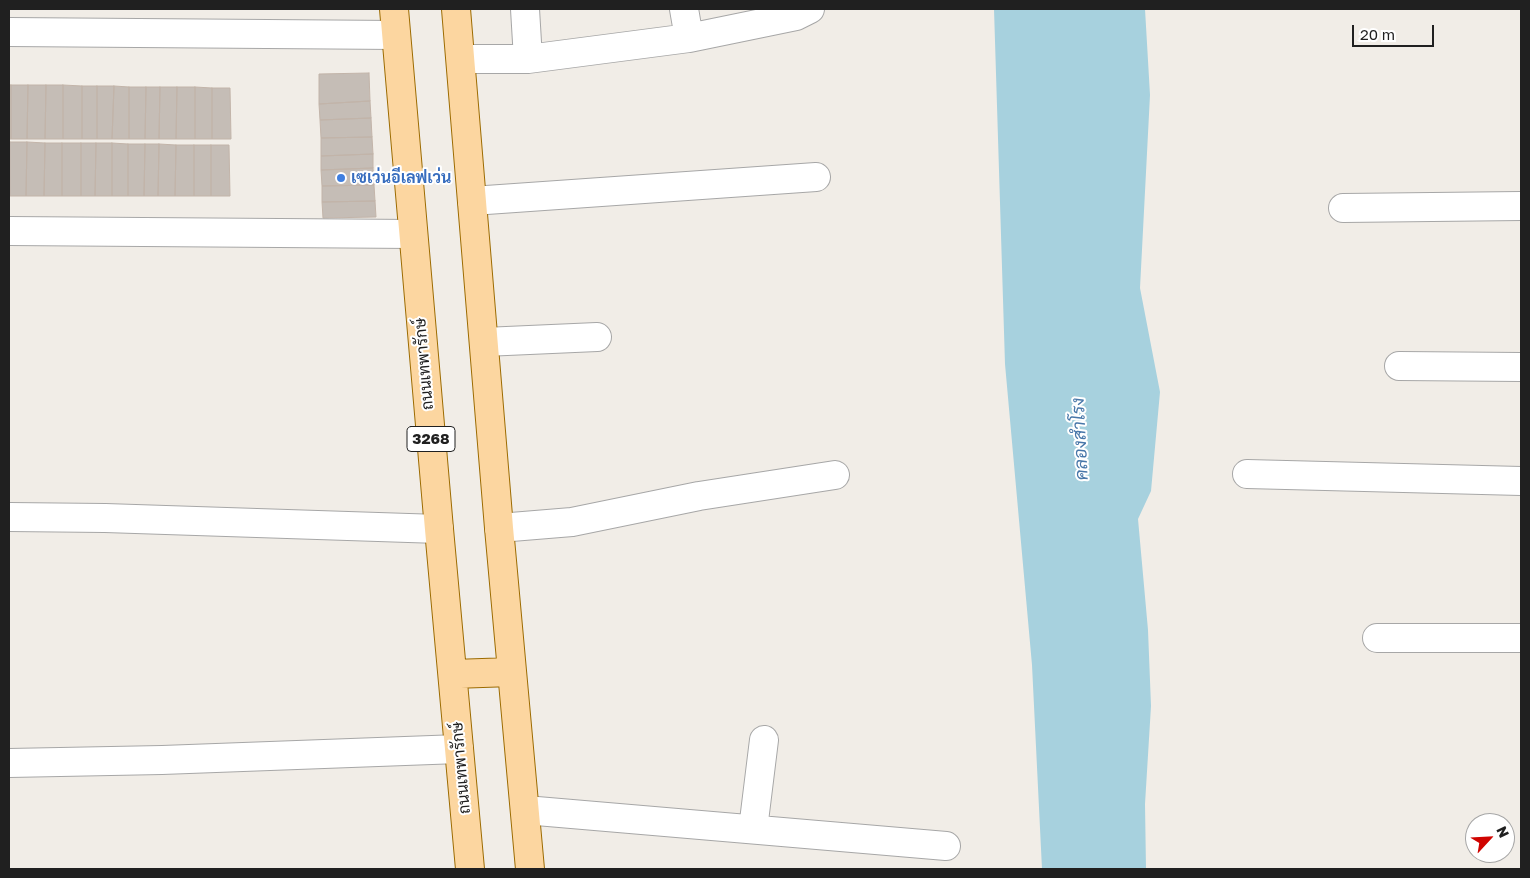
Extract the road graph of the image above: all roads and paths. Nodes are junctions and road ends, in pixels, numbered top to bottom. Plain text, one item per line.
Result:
1 (456, 9) edge
2 (525, 9) edge
3 (684, 9) edge
4 (810, 9) edge
5 (97, 21) edge
6 (395, 22) edge
7 (9, 32) edge
8 (689, 38) junction
9 (461, 59) junction
10 (528, 59) junction
11 (816, 177) dead end
12 (472, 201) junction
13 (1521, 206) edge
14 (1343, 208) dead end
15 (9, 231) edge
16 (413, 234) junction
17 (597, 337) dead end
18 (484, 342) junction
19 (1399, 366) dead end
20 (1521, 367) edge
21 (1247, 474) dead end
22 (835, 475) dead end
23 (1521, 481) edge
24 (9, 517) edge
25 (499, 528) junction
26 (438, 529) junction
27 (1377, 638) dead end
28 (1521, 638) edge
29 (512, 672) junction
30 (453, 674) junction
31 (764, 740) dead end
32 (459, 749) junction
33 (9, 763) edge
34 (525, 810) junction
35 (753, 829) junction
36 (946, 846) dead end
37 (470, 869) edge
38 (530, 869) edge

1 - 9 main road
2 - 10 street
3 - 8 street
4 - 8 street
5 - 6 street
5 - 7 street
6 - 16 main road, ถนนเทพารักษ์ / 3268
8 - 10 street
9 - 10 street
9 - 12 main road
11 - 12 street
12 - 18 main road
13 - 14 street
15 - 16 street
16 - 26 main road, ถนนเทพารักษ์ / 3268
17 - 18 street
18 - 25 main road
19 - 20 street
21 - 23 street
22 - 25 street
24 - 26 street
25 - 29 main road
26 - 30 main road, ถนนเทพารักษ์ / 3268
27 - 28 street
29 - 30 main road
29 - 34 main road
30 - 32 main road, ถนนเทพารักษ์ / 3268
31 - 35 street
32 - 33 street
32 - 37 main road, ถนนเทพารักษ์ / 3268
34 - 35 street
34 - 38 main road
35 - 36 street

